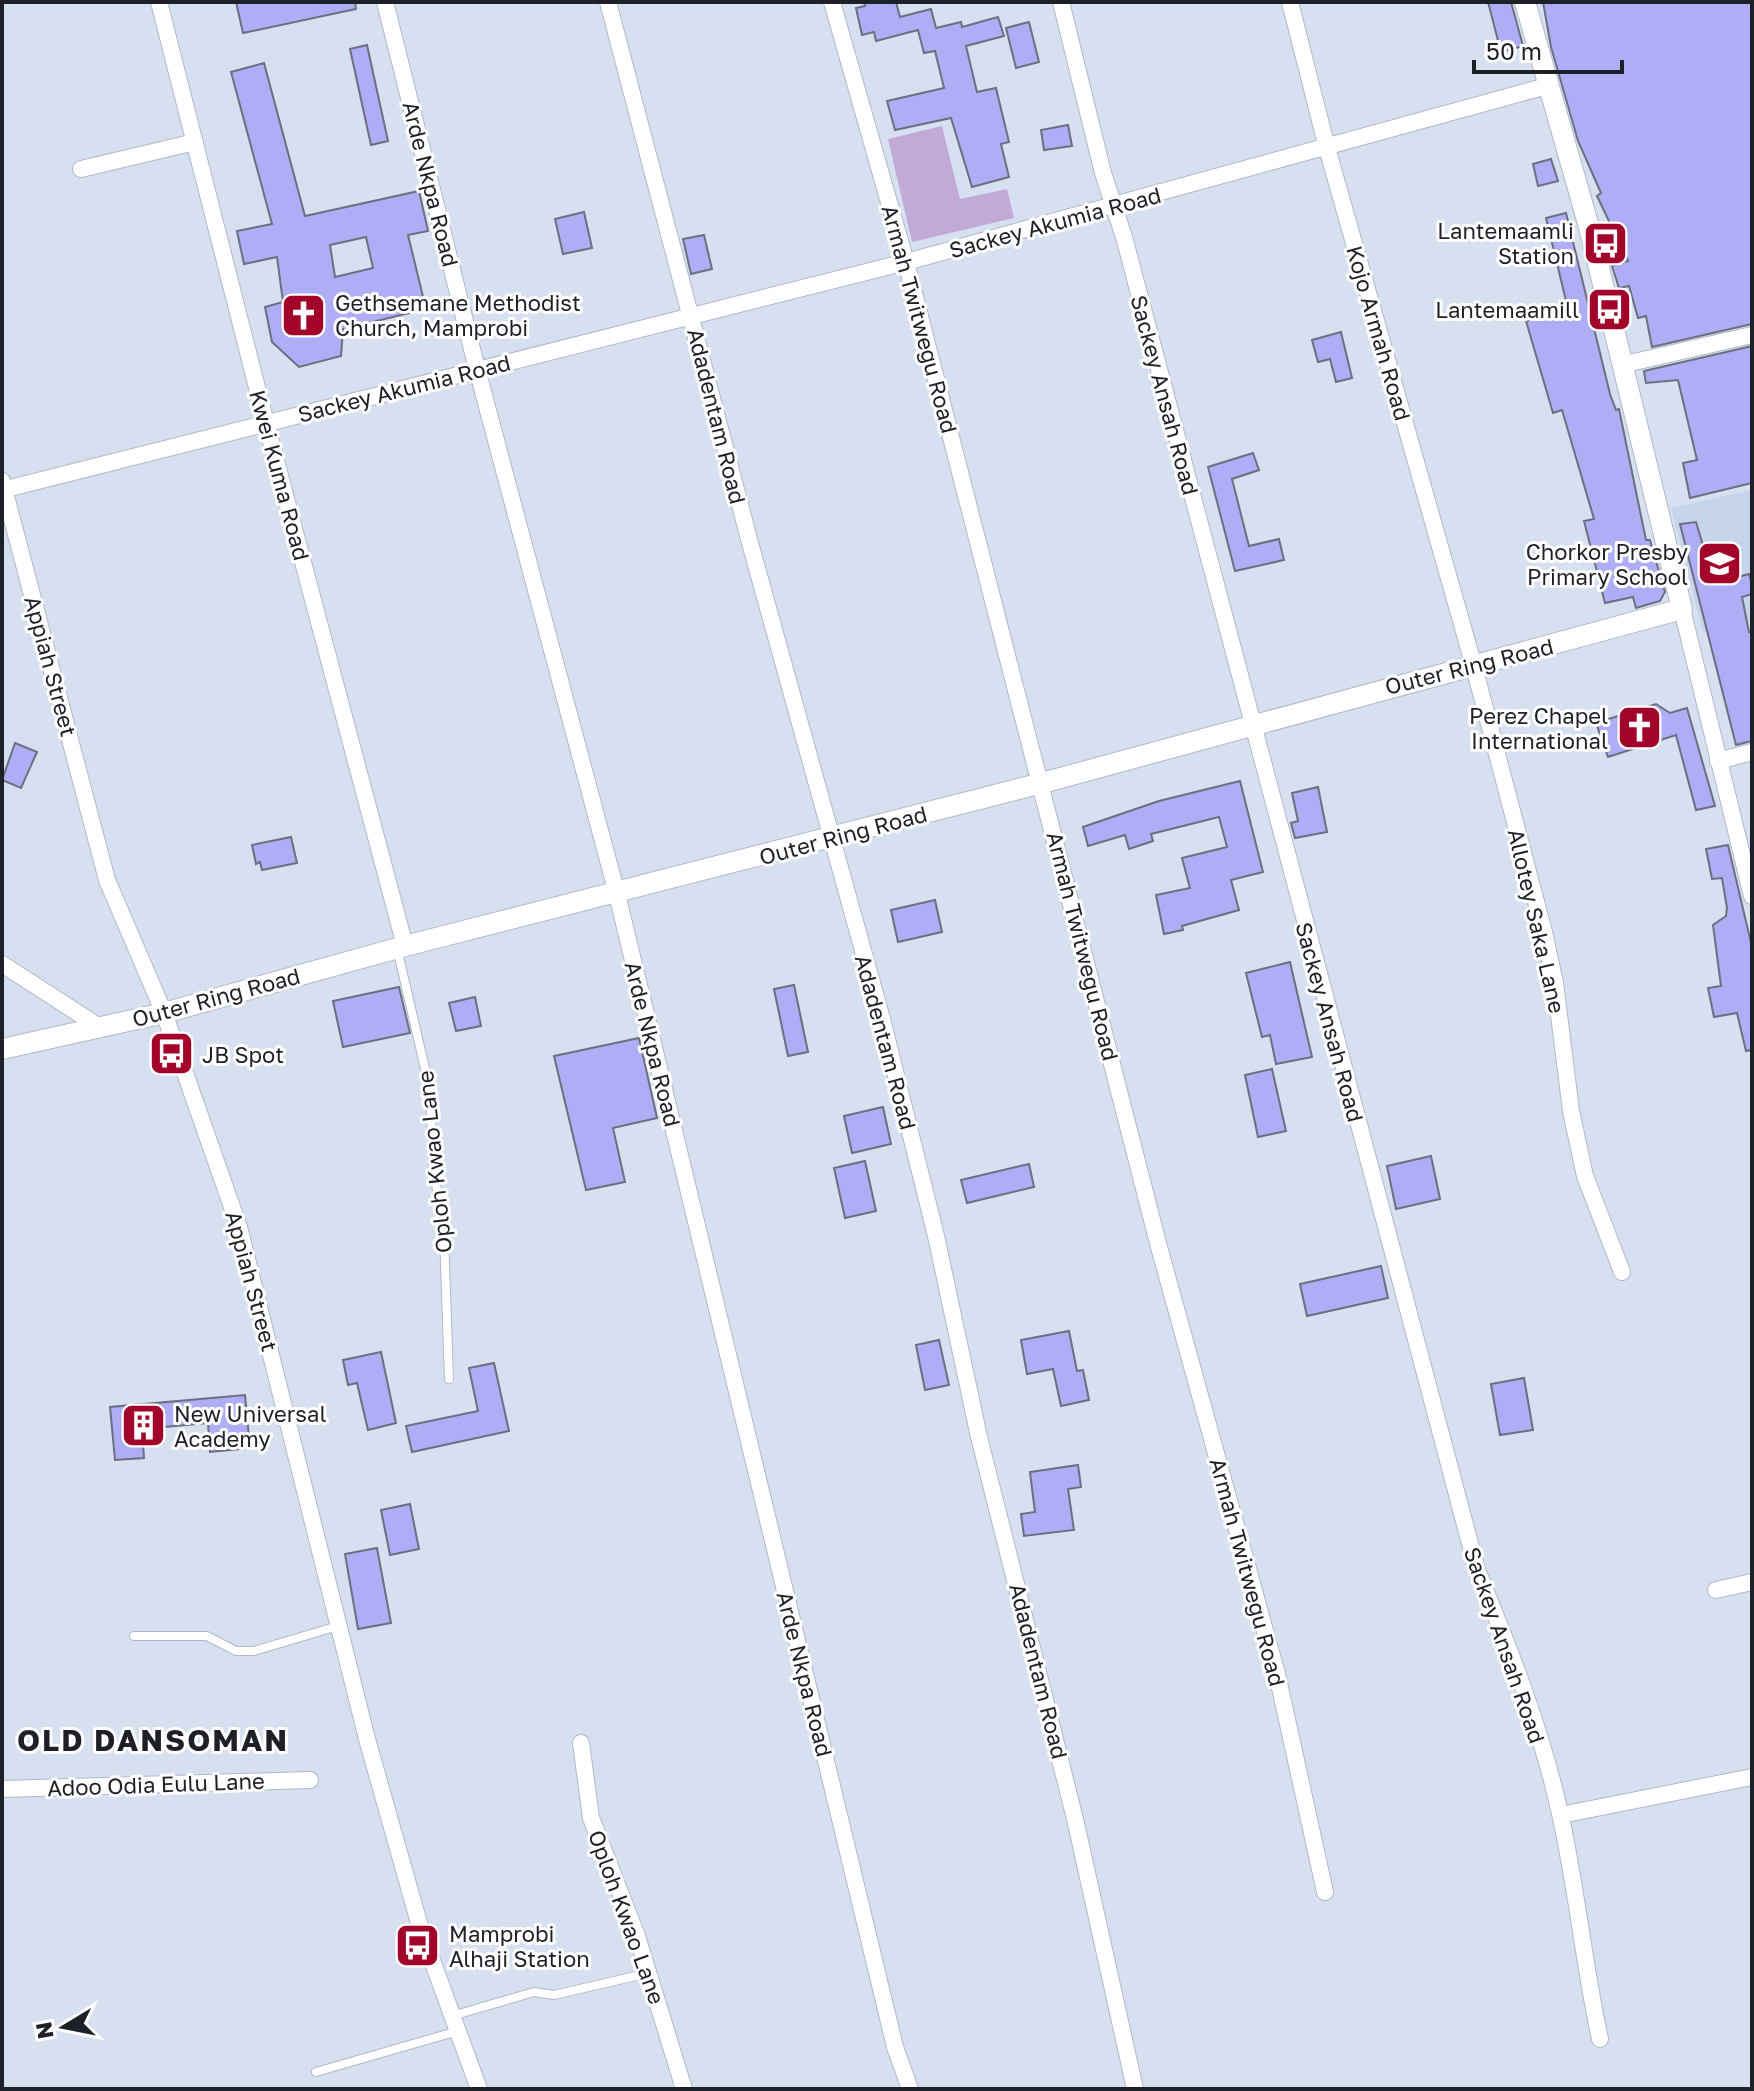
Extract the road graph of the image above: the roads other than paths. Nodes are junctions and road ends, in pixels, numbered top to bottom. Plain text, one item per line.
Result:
1 (159, 2) edge
2 (385, 2) edge
3 (608, 2) edge
4 (832, 2) edge
5 (1061, 2) edge
6 (1290, 2) edge
7 (1525, 2) edge
8 (1547, 86) junction
9 (195, 142) junction
10 (1327, 148) junction
11 (81, 169) dead end
12 (1113, 207) junction
13 (906, 262) junction
14 (692, 318) junction
15 (1752, 335) edge
16 (1621, 365) junction
17 (477, 369) junction
18 (266, 423) junction
19 (3, 487) edge
20 (1682, 609) junction
21 (1473, 663) junction
22 (1251, 726) junction
23 (1752, 752) edge
24 (1718, 761) junction
25 (1042, 783) junction
26 (830, 838) junction
27 (617, 894) junction
28 (1752, 896) edge
29 (401, 947) junction
30 (2, 964) edge
31 (164, 1013) junction
32 (98, 1026) junction
33 (2, 1049) edge
34 (1622, 1272) dead end
35 (449, 1379) dead end
36 (1752, 1582) edge
37 (1716, 1590) dead end
38 (339, 1626) junction
39 (134, 1636) dead end
40 (581, 1743) dead end
41 (1752, 1777) edge
42 (310, 1780) dead end
43 (2, 1789) edge
44 (1561, 1815) junction
45 (1325, 1892) dead end
46 (649, 1973) junction
47 (455, 2024) junction
48 (1600, 2039) dead end
49 (316, 2072) dead end
50 (479, 2089) edge
51 (684, 2089) edge
52 (910, 2089) edge
53 (1135, 2089) edge

1 - 9 street, Kwei Kuma Road
2 - 17 street, Arde Nkpa Road
3 - 14 street, Adadentam Road
4 - 13 street, Armah Twitwegu Road
5 - 12 street, Sackey Ansah Road
6 - 10 street, Kojo Armah Road
7 - 8 street
8 - 10 street, Sackey Akumia Road
8 - 16 street
9 - 11 street
9 - 18 street, Kwei Kuma Road
10 - 12 street, Sackey Akumia Road
10 - 21 street, Kojo Armah Road
12 - 13 street, Sackey Akumia Road
12 - 22 street, Sackey Ansah Road
13 - 14 street, Sackey Akumia Road
13 - 25 street, Armah Twitwegu Road
14 - 17 street, Sackey Akumia Road
14 - 26 street, Adadentam Road
15 - 16 street
16 - 20 street
17 - 18 street, Sackey Akumia Road
17 - 27 street, Arde Nkpa Road
18 - 19 street, Sackey Akumia Road
18 - 29 street, Kwei Kuma Road
19 - 31 street, Appiah Street
20 - 21 street, Outer Ring Road
20 - 24 street
21 - 22 street, Outer Ring Road
21 - 34 street, Allotey Saka Lane
22 - 25 street, Outer Ring Road
22 - 44 street, Sackey Ansah Road
23 - 24 street
24 - 28 street
25 - 26 street, Outer Ring Road
25 - 45 street, Armah Twitwegu Road
26 - 27 street, Outer Ring Road
26 - 53 street, Adadentam Road
27 - 29 street, Outer Ring Road
27 - 52 street, Arde Nkpa Road
29 - 31 street, Outer Ring Road
29 - 35 lane, Oploh Kwao Lane
30 - 32 street
31 - 32 street, Outer Ring Road
31 - 38 street, Appiah Street
32 - 33 street, Outer Ring Road
36 - 37 street
38 - 39 lane
38 - 47 street, Appiah Street
40 - 46 street, Oploh Kwao Lane
41 - 44 street
42 - 43 street, Adoo Odia Eulu Lane
44 - 48 street, Sackey Ansah Road
46 - 47 lane
46 - 51 street, Oploh Kwao Lane
47 - 49 lane
47 - 50 street, Appiah Street

